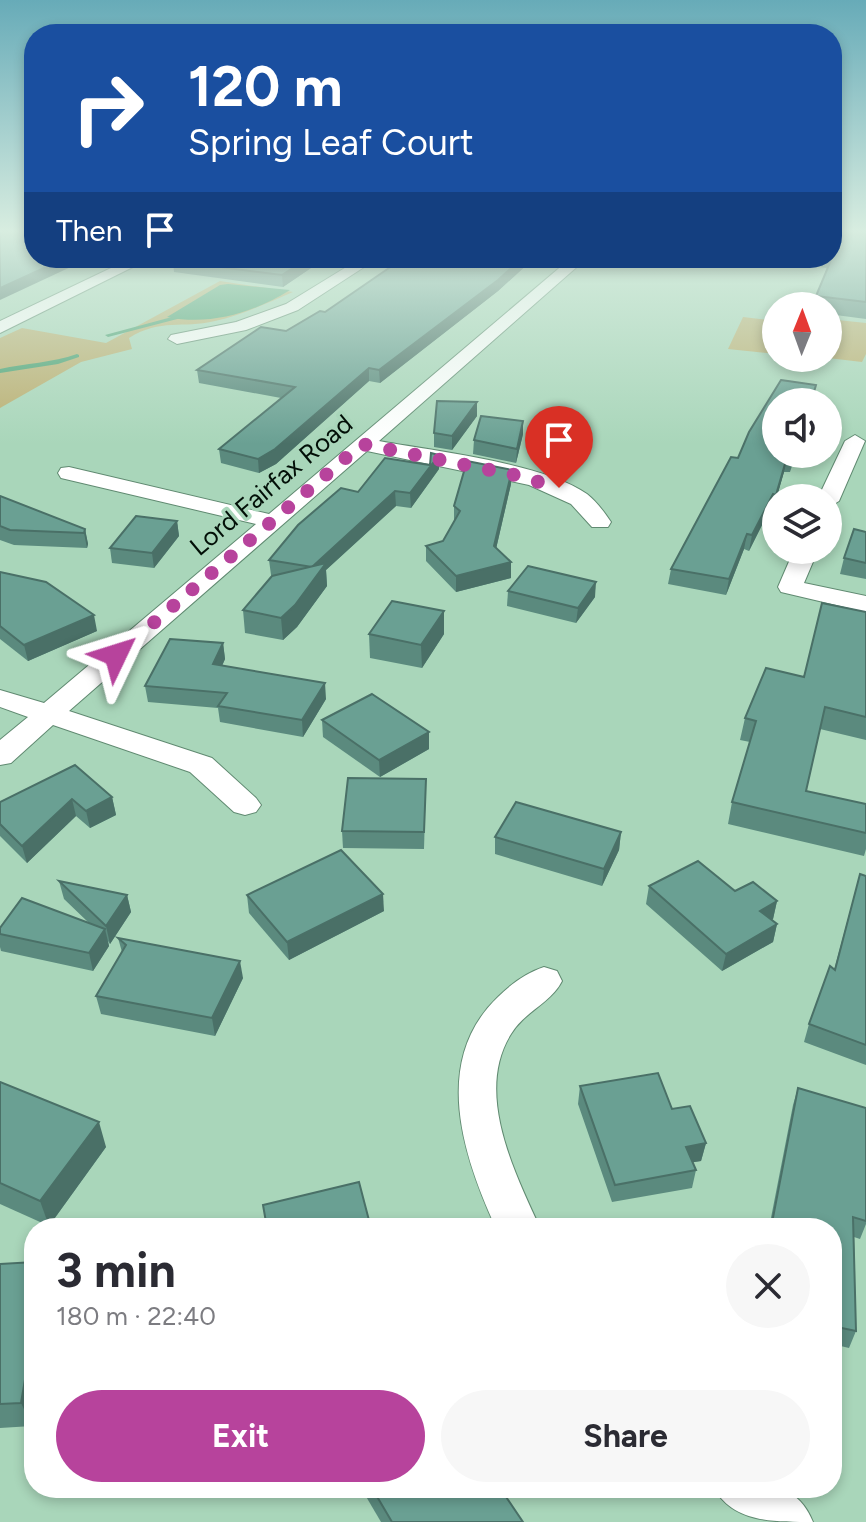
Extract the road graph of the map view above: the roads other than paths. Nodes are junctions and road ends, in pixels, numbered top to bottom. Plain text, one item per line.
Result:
1 (53, 302) edge
2 (300, 302) edge
3 (528, 302) edge
4 (0, 328) edge
5 (177, 339) dead end
6 (860, 442) edge
7 (362, 444) junction
8 (69, 473) dead end
9 (837, 484) edge
10 (271, 521) junction
11 (600, 522) dead end
12 (800, 564) edge
13 (866, 604) edge
14 (0, 698) edge
15 (49, 713) junction
16 (0, 756) edge
17 (245, 805) dead end
18 (544, 981) dead end
19 (513, 1218) edge
20 (754, 1498) edge
21 (787, 1522) edge

1 - 4 street
2 - 5 street
3 - 7 street, Lord Fairfax Road
6 - 9 street
7 - 10 street, Lord Fairfax Road
7 - 11 street
8 - 10 street
10 - 15 street, Lord Fairfax Road
12 - 13 street
14 - 15 street
15 - 16 street, Lord Fairfax Road
15 - 17 street
18 - 19 street
20 - 21 street

